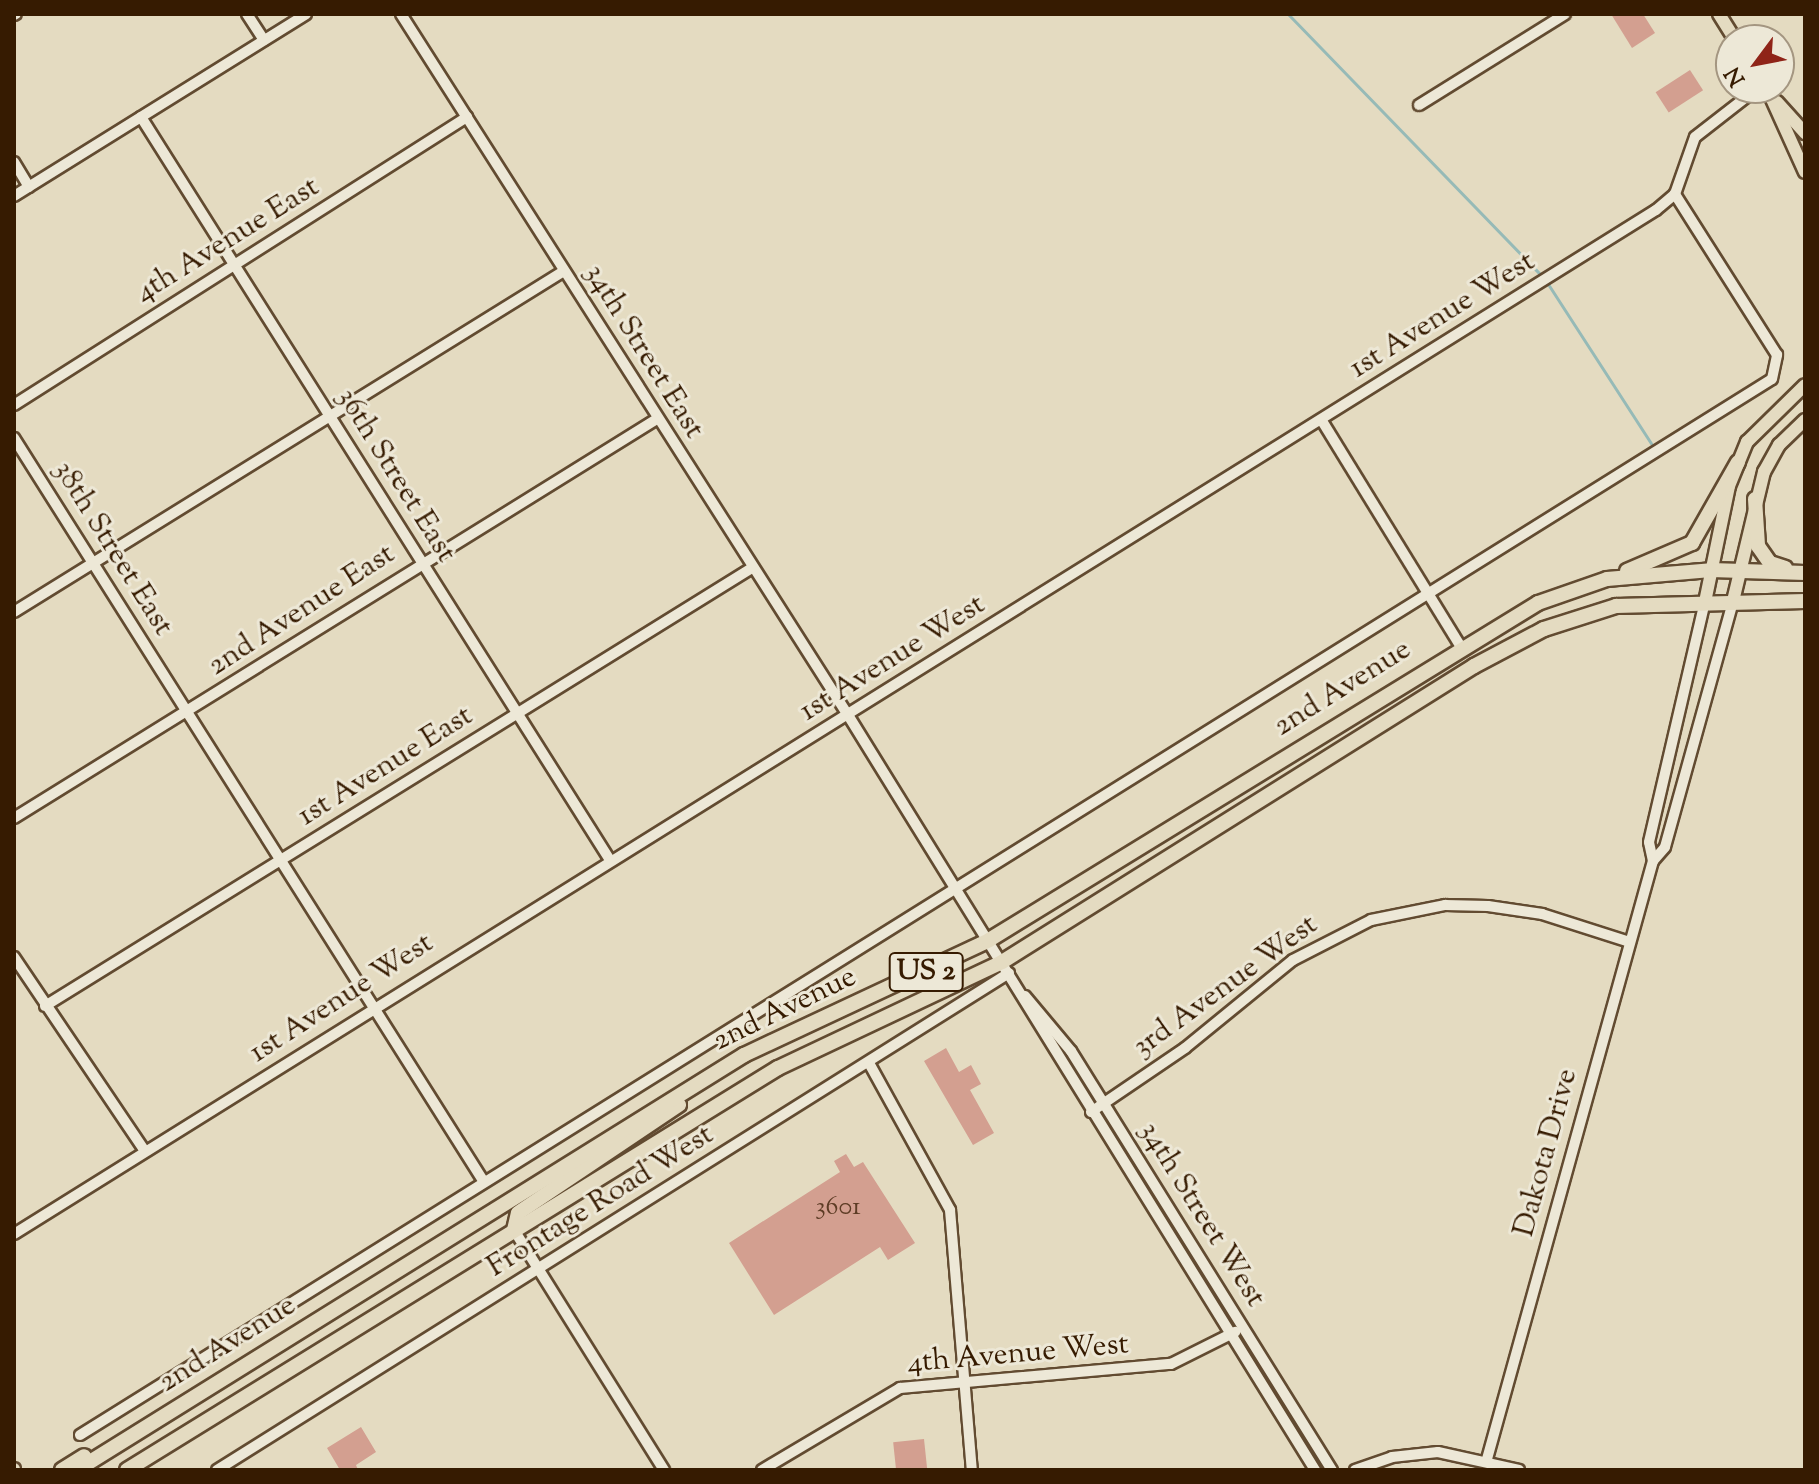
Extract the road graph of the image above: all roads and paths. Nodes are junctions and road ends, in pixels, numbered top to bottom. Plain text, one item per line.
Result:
1 (247, 14) edge
2 (306, 14) edge
3 (401, 14) edge
4 (1565, 14) edge
5 (264, 40) junction
6 (1737, 104) edge
7 (1776, 104) edge
8 (1778, 104) edge
9 (1419, 105) dead end
10 (141, 117) junction
11 (467, 117) junction
12 (1805, 133) edge
13 (14, 162) edge
14 (1805, 172) edge
15 (29, 187) junction
16 (1675, 194) junction
17 (14, 196) edge
18 (234, 266) junction
19 (564, 271) junction
20 (1805, 385) edge
21 (14, 405) edge
22 (329, 415) junction
23 (657, 419) junction
24 (1805, 420) edge
25 (1322, 421) junction
26 (14, 438) edge
27 (1738, 462) junction
28 (1755, 499) junction
29 (92, 562) junction
30 (422, 563) junction
31 (752, 568) junction
32 (1711, 570) junction
33 (1738, 571) junction
34 (1805, 572) edge
35 (1607, 579) junction
36 (1428, 594) junction
37 (1733, 601) junction
38 (1805, 601) edge
39 (1705, 602) junction
40 (14, 612) edge
41 (1460, 645) junction
42 (187, 713) junction
43 (517, 713) junction
44 (848, 715) junction
45 (14, 818) edge
46 (610, 860) junction
47 (283, 861) junction
48 (1653, 861) junction
49 (957, 889) junction
50 (989, 940) junction
51 (1630, 942) junction
52 (14, 957) edge
53 (1006, 967) junction
54 (1021, 991) junction
55 (45, 1006) junction
56 (376, 1009) junction
57 (786, 1034) junction
58 (869, 1063) junction
59 (1104, 1104) junction
60 (1091, 1112) junction
61 (145, 1151) junction
62 (484, 1182) junction
63 (514, 1230) junction
64 (14, 1234) edge
65 (539, 1269) junction
66 (1243, 1327) junction
67 (1231, 1335) junction
68 (966, 1380) junction
69 (200, 1394) junction
70 (80, 1435) dead end
71 (1487, 1459) junction
72 (62, 1470) edge
73 (77, 1470) edge
74 (127, 1470) edge
75 (217, 1470) edge
76 (664, 1470) edge
77 (762, 1470) edge
78 (972, 1470) edge
79 (1315, 1470) edge
80 (1332, 1470) edge
81 (1355, 1470) edge
82 (1519, 1470) edge

1 - 5 street
2 - 5 street
3 - 11 street, 34th Street East
4 - 9 street
5 - 10 street
6 - 16 street
7 - 14 main road
8 - 12 main road
10 - 15 street
10 - 18 street, 36th Street East
11 - 18 street, 4th Avenue East
11 - 19 street, 34th Street East
13 - 15 street
15 - 17 street
16 - 25 street, 1st Avenue West
16 - 36 street
18 - 21 street, 4th Avenue East
18 - 22 street, 36th Street East
19 - 22 street
19 - 23 street, 34th Street East
20 - 27 main road
22 - 29 street
22 - 30 street, 36th Street East
23 - 30 street, 2nd Avenue East
23 - 31 street, 34th Street East
24 - 28 main road
25 - 36 street
25 - 44 street, 1st Avenue West
26 - 29 street, 38th Street East
27 - 32 main road
27 - 35 highway
28 - 33 main road
28 - 34 highway
29 - 40 street
29 - 42 street, 38th Street East
30 - 42 street, 2nd Avenue East
30 - 43 street, 36th Street East
31 - 43 street, 1st Avenue East
31 - 44 street, 34th Street East
32 - 33 highway, 2nd Avenue / US 2
32 - 35 highway, 2nd Avenue / US 2
32 - 39 main road
33 - 34 highway, 2nd Avenue / US 2
33 - 37 main road
35 - 41 highway, 2nd Avenue / US 2
36 - 41 street
36 - 49 street
37 - 38 highway, 2nd Avenue / US 2
37 - 39 highway, 2nd Avenue / US 2
37 - 48 street, Dakota Drive
39 - 48 street, Dakota Drive
39 - 53 highway, 2nd Avenue / US 2
41 - 50 highway, 2nd Avenue / US 2
42 - 45 street, 2nd Avenue East
42 - 47 street, 38th Street East
43 - 46 street, 36th Street East
43 - 47 street, 1st Avenue East
44 - 46 street, 1st Avenue West
44 - 49 street, 34th Street West
46 - 56 street, 1st Avenue West
47 - 55 street, 1st Avenue East
47 - 56 street, 38th Street East
48 - 51 street, Dakota Drive
49 - 50 street, 34th Street West
49 - 62 street
50 - 53 street, 34th Street West
50 - 57 highway, 2nd Avenue / US 2
51 - 59 street, 3rd Avenue West
51 - 71 street, Dakota Drive
52 - 55 street
53 - 54 street, 34th Street West
53 - 58 street, Frontage Road West
53 - 63 highway, 2nd Avenue / US 2
54 - 59 street, 34th Street West
54 - 60 street, 34th Street West
55 - 61 street
56 - 61 street, 1st Avenue West
56 - 62 street, 38th Street East
57 - 63 highway
57 - 69 highway, 2nd Avenue / US 2
58 - 65 street, Frontage Road West
58 - 68 street
59 - 60 street, 3rd Avenue West
59 - 66 street, 34th Street West
60 - 67 street, 34th Street West
61 - 64 street, 1st Avenue West
62 - 70 street
63 - 65 street
63 - 74 highway, 2nd Avenue / US 2
65 - 75 street, Frontage Road West
65 - 76 street
66 - 67 street, 4th Avenue West
66 - 80 street, 34th Street West
67 - 68 street, 4th Avenue West
67 - 79 street, 34th Street West
68 - 77 street, 4th Avenue West
68 - 78 street
69 - 72 highway
69 - 73 highway, 2nd Avenue / US 2
71 - 81 street
71 - 82 street

